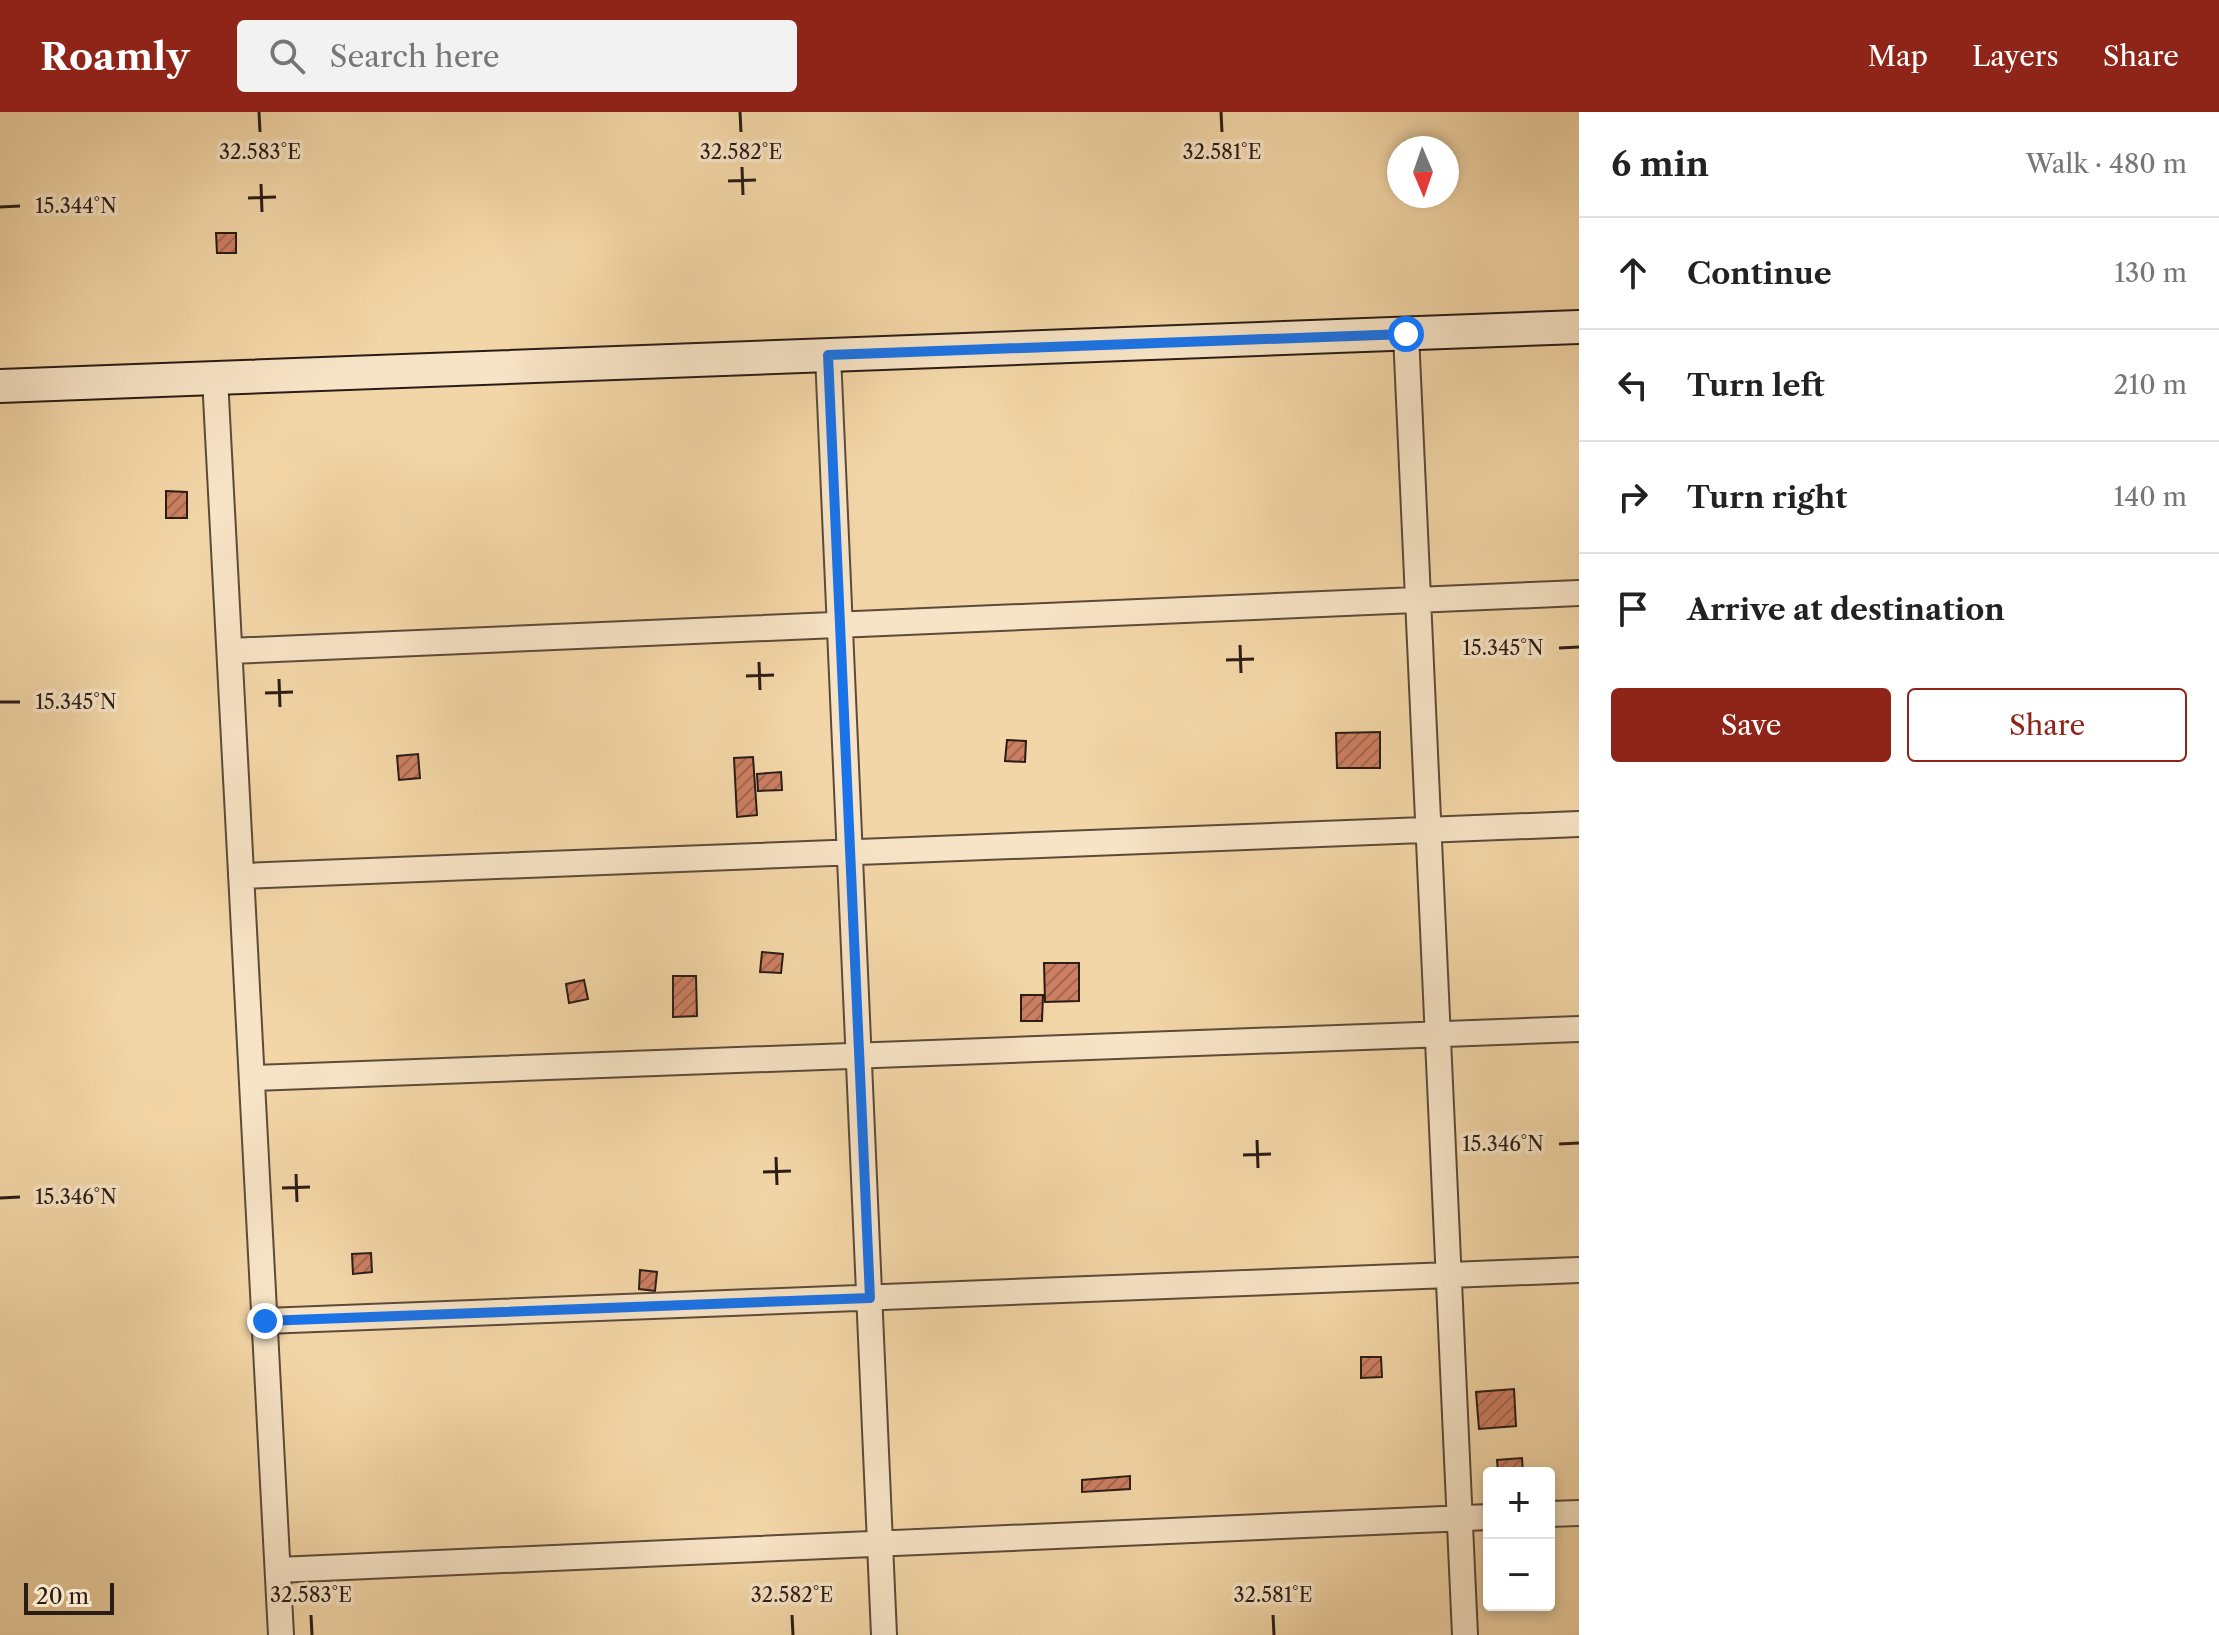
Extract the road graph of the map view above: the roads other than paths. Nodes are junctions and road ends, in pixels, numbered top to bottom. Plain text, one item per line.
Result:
1 (1579, 327) edge
2 (1406, 334) junction
3 (828, 355) junction
4 (215, 378) junction
5 (0, 386) edge
6 (1579, 593) edge
7 (1418, 599) junction
8 (840, 625) junction
9 (230, 651) junction
10 (1579, 824) edge
11 (1428, 830) junction
12 (850, 852) junction
13 (241, 876) junction
14 (1579, 1029) edge
15 (1438, 1034) junction
16 (859, 1056) junction
17 (252, 1078) junction
18 (1579, 1270) edge
19 (1449, 1275) junction
20 (870, 1298) junction
21 (265, 1321) junction
22 (1579, 1513) edge
23 (1555, 1514) edge
24 (1483, 1517) edge
25 (1460, 1518) junction
26 (880, 1543) junction
27 (278, 1570) junction
28 (281, 1635) edge
29 (884, 1635) edge
30 (1465, 1635) edge

1 - 2 street
2 - 3 street
2 - 7 street
3 - 4 street
3 - 8 street
4 - 5 street
4 - 9 street
6 - 7 street
7 - 8 street
7 - 11 street
8 - 9 street
8 - 12 street
9 - 13 street
10 - 11 street
11 - 12 street
11 - 15 street
12 - 13 street
12 - 16 street
13 - 17 street
14 - 15 street
15 - 16 street
15 - 19 street
16 - 17 street
16 - 20 street
17 - 21 street
18 - 19 street
19 - 20 street
19 - 25 street
20 - 21 street
20 - 26 street
21 - 27 street
22 - 23 street
24 - 25 street
25 - 26 street
25 - 30 street
26 - 27 street
26 - 29 street
27 - 28 street

